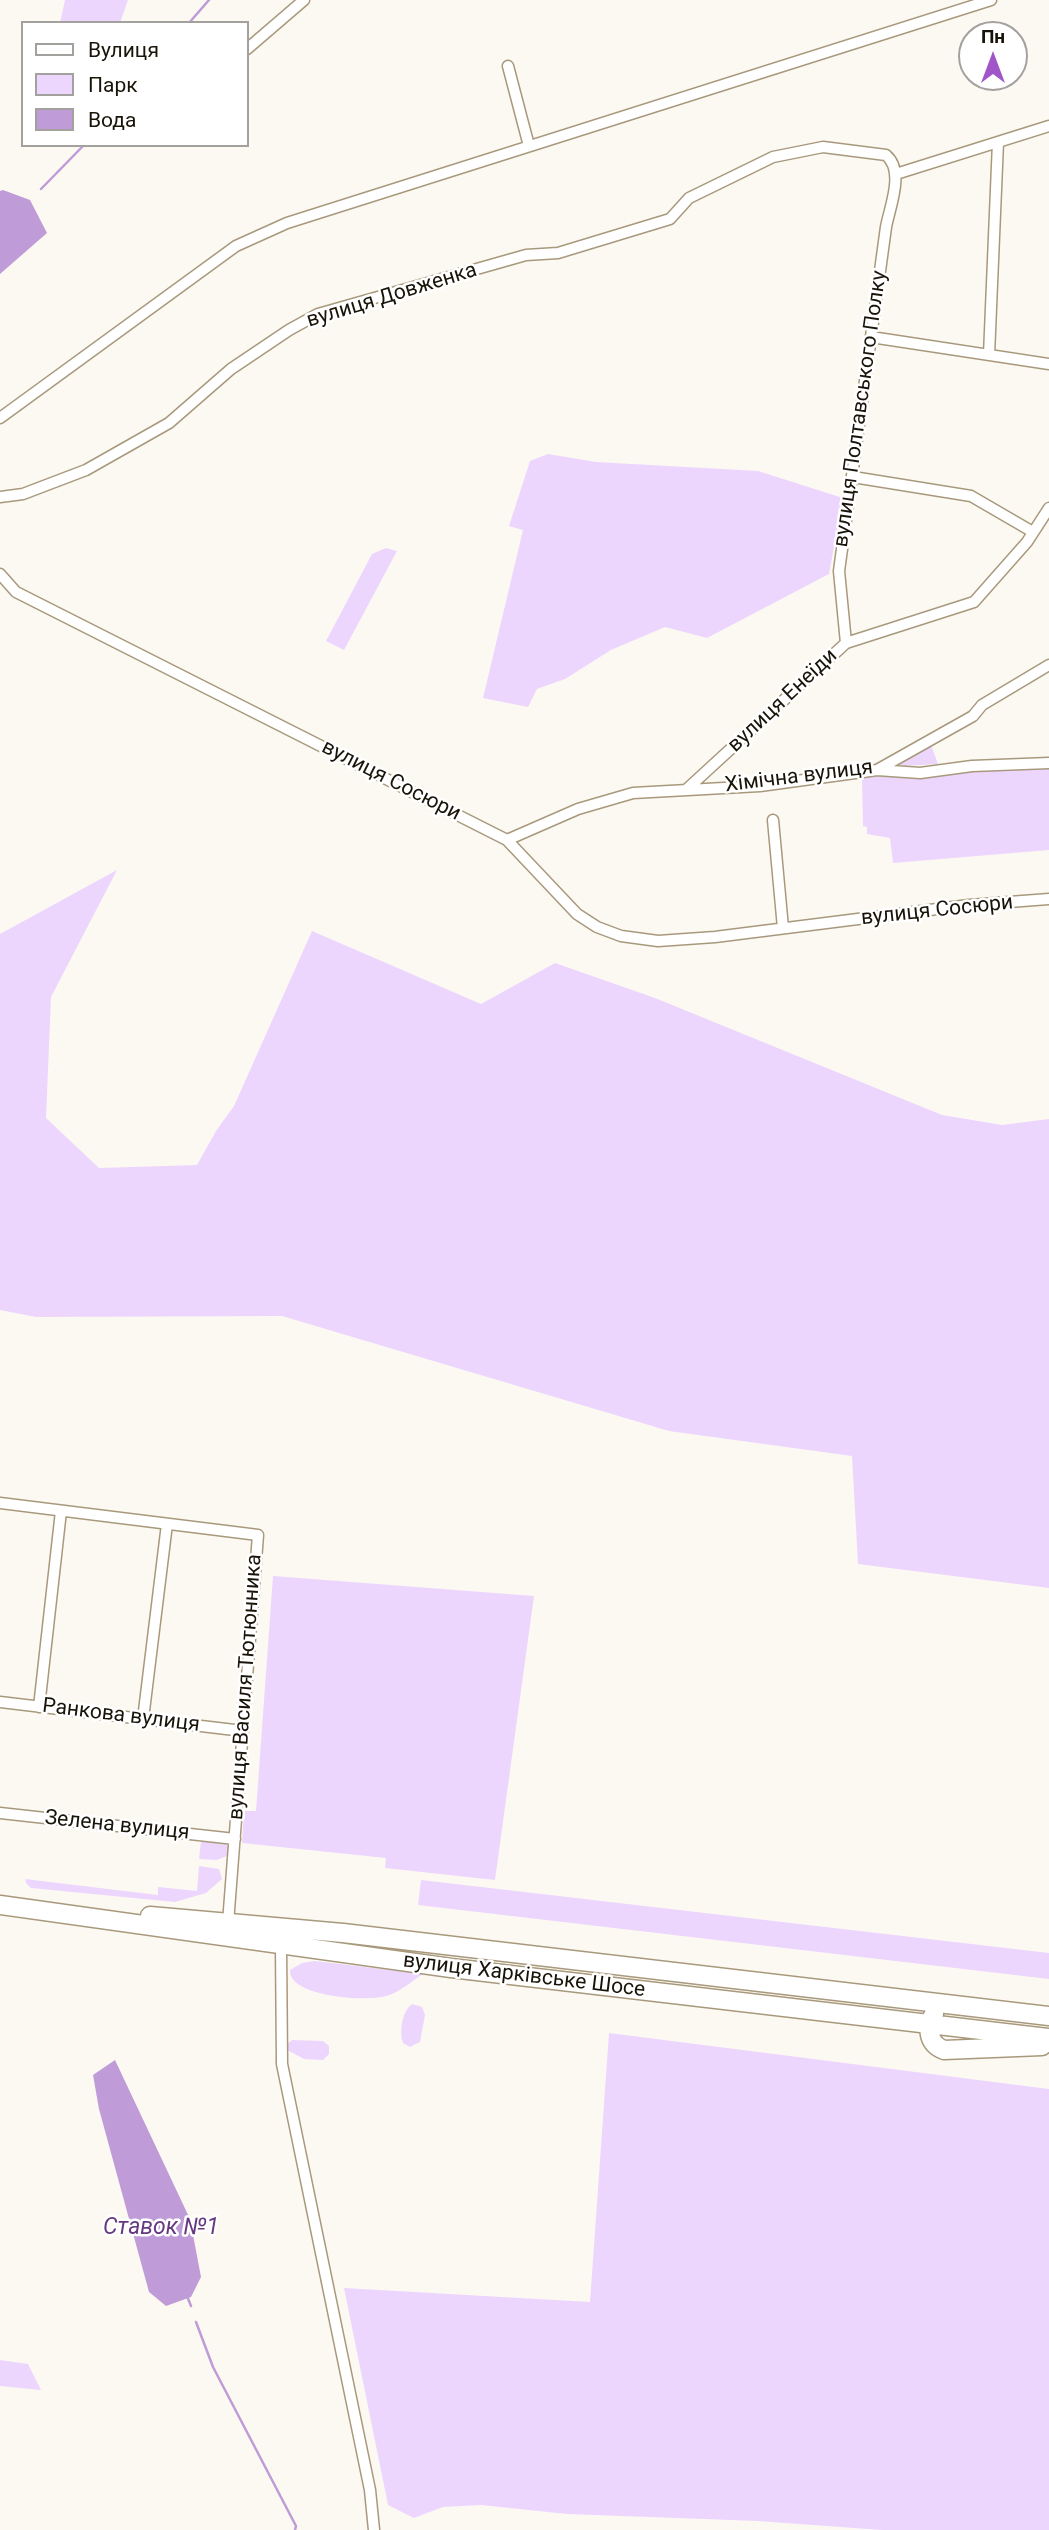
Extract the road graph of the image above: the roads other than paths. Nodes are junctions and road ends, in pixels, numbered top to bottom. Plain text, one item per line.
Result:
1 (304, 0) edge
2 (991, 0) edge
3 (248, 48) edge
4 (508, 66) dead end
5 (1049, 126) edge
6 (998, 142) junction
7 (529, 146) junction
8 (896, 174) junction
9 (871, 337) junction
10 (989, 355) junction
11 (1049, 364) edge
12 (0, 418) edge
13 (853, 477) junction
14 (0, 497) edge
15 (1049, 508) edge
16 (1033, 532) junction
17 (0, 574) edge
18 (846, 643) junction
19 (1049, 665) edge
20 (1049, 763) edge
21 (877, 770) junction
22 (687, 789) junction
23 (773, 820) dead end
24 (507, 840) junction
25 (1049, 899) edge
26 (783, 928) junction
27 (0, 1503) edge
28 (61, 1511) junction
29 (167, 1524) junction
30 (0, 1702) edge
31 (39, 1707) junction
32 (143, 1719) junction
33 (243, 1731) junction
34 (0, 1813) edge
35 (235, 1839) junction
36 (0, 1903) edge
37 (228, 1930) junction
38 (281, 1946) junction
39 (952, 2004) junction
40 (1049, 2016) edge
41 (929, 2024) junction
42 (1049, 2038) edge
43 (1049, 2045) edge
44 (374, 2530) edge

1 - 3 street
2 - 7 street
4 - 7 street
5 - 6 street
6 - 8 street
6 - 10 street
7 - 12 street
8 - 9 street, вулиця Полтавського Полку
8 - 14 street, вулиця Довженка
9 - 10 street
9 - 13 street, вулиця Полтавського Полку
10 - 11 street
13 - 16 street
13 - 18 street, вулиця Полтавського Полку
15 - 16 street, вулиця Енеїди
16 - 18 street, вулиця Енеїди
17 - 24 street, вулиця Сосюри
18 - 22 street, вулиця Енеїди
19 - 21 street, Хімічна вулиця
20 - 21 street
21 - 22 street, Хімічна вулиця
22 - 24 street, Хімічна вулиця
23 - 26 street
24 - 26 street, вулиця Сосюри
25 - 26 street, вулиця Сосюри
27 - 28 street
28 - 29 street
28 - 31 street
29 - 32 street
29 - 33 street, вулиця Василя Тютюнника
30 - 31 street, Ранкова вулиця
31 - 32 street, Ранкова вулиця
32 - 33 street, Ранкова вулиця
33 - 35 street, вулиця Василя Тютюнника
34 - 35 street, Зелена вулиця
35 - 37 street, вулиця Василя Тютюнника
36 - 37 highway, вулиця Харківське Шосе
37 - 38 highway, вулиця Харківське Шосе
37 - 39 highway, вулиця Харківське Шосе
38 - 41 highway, вулиця Харківське Шосе
38 - 44 street
39 - 40 highway, вулиця Харківське Шосе
39 - 41 highway
41 - 42 highway, вулиця Харківське Шосе
41 - 43 highway

